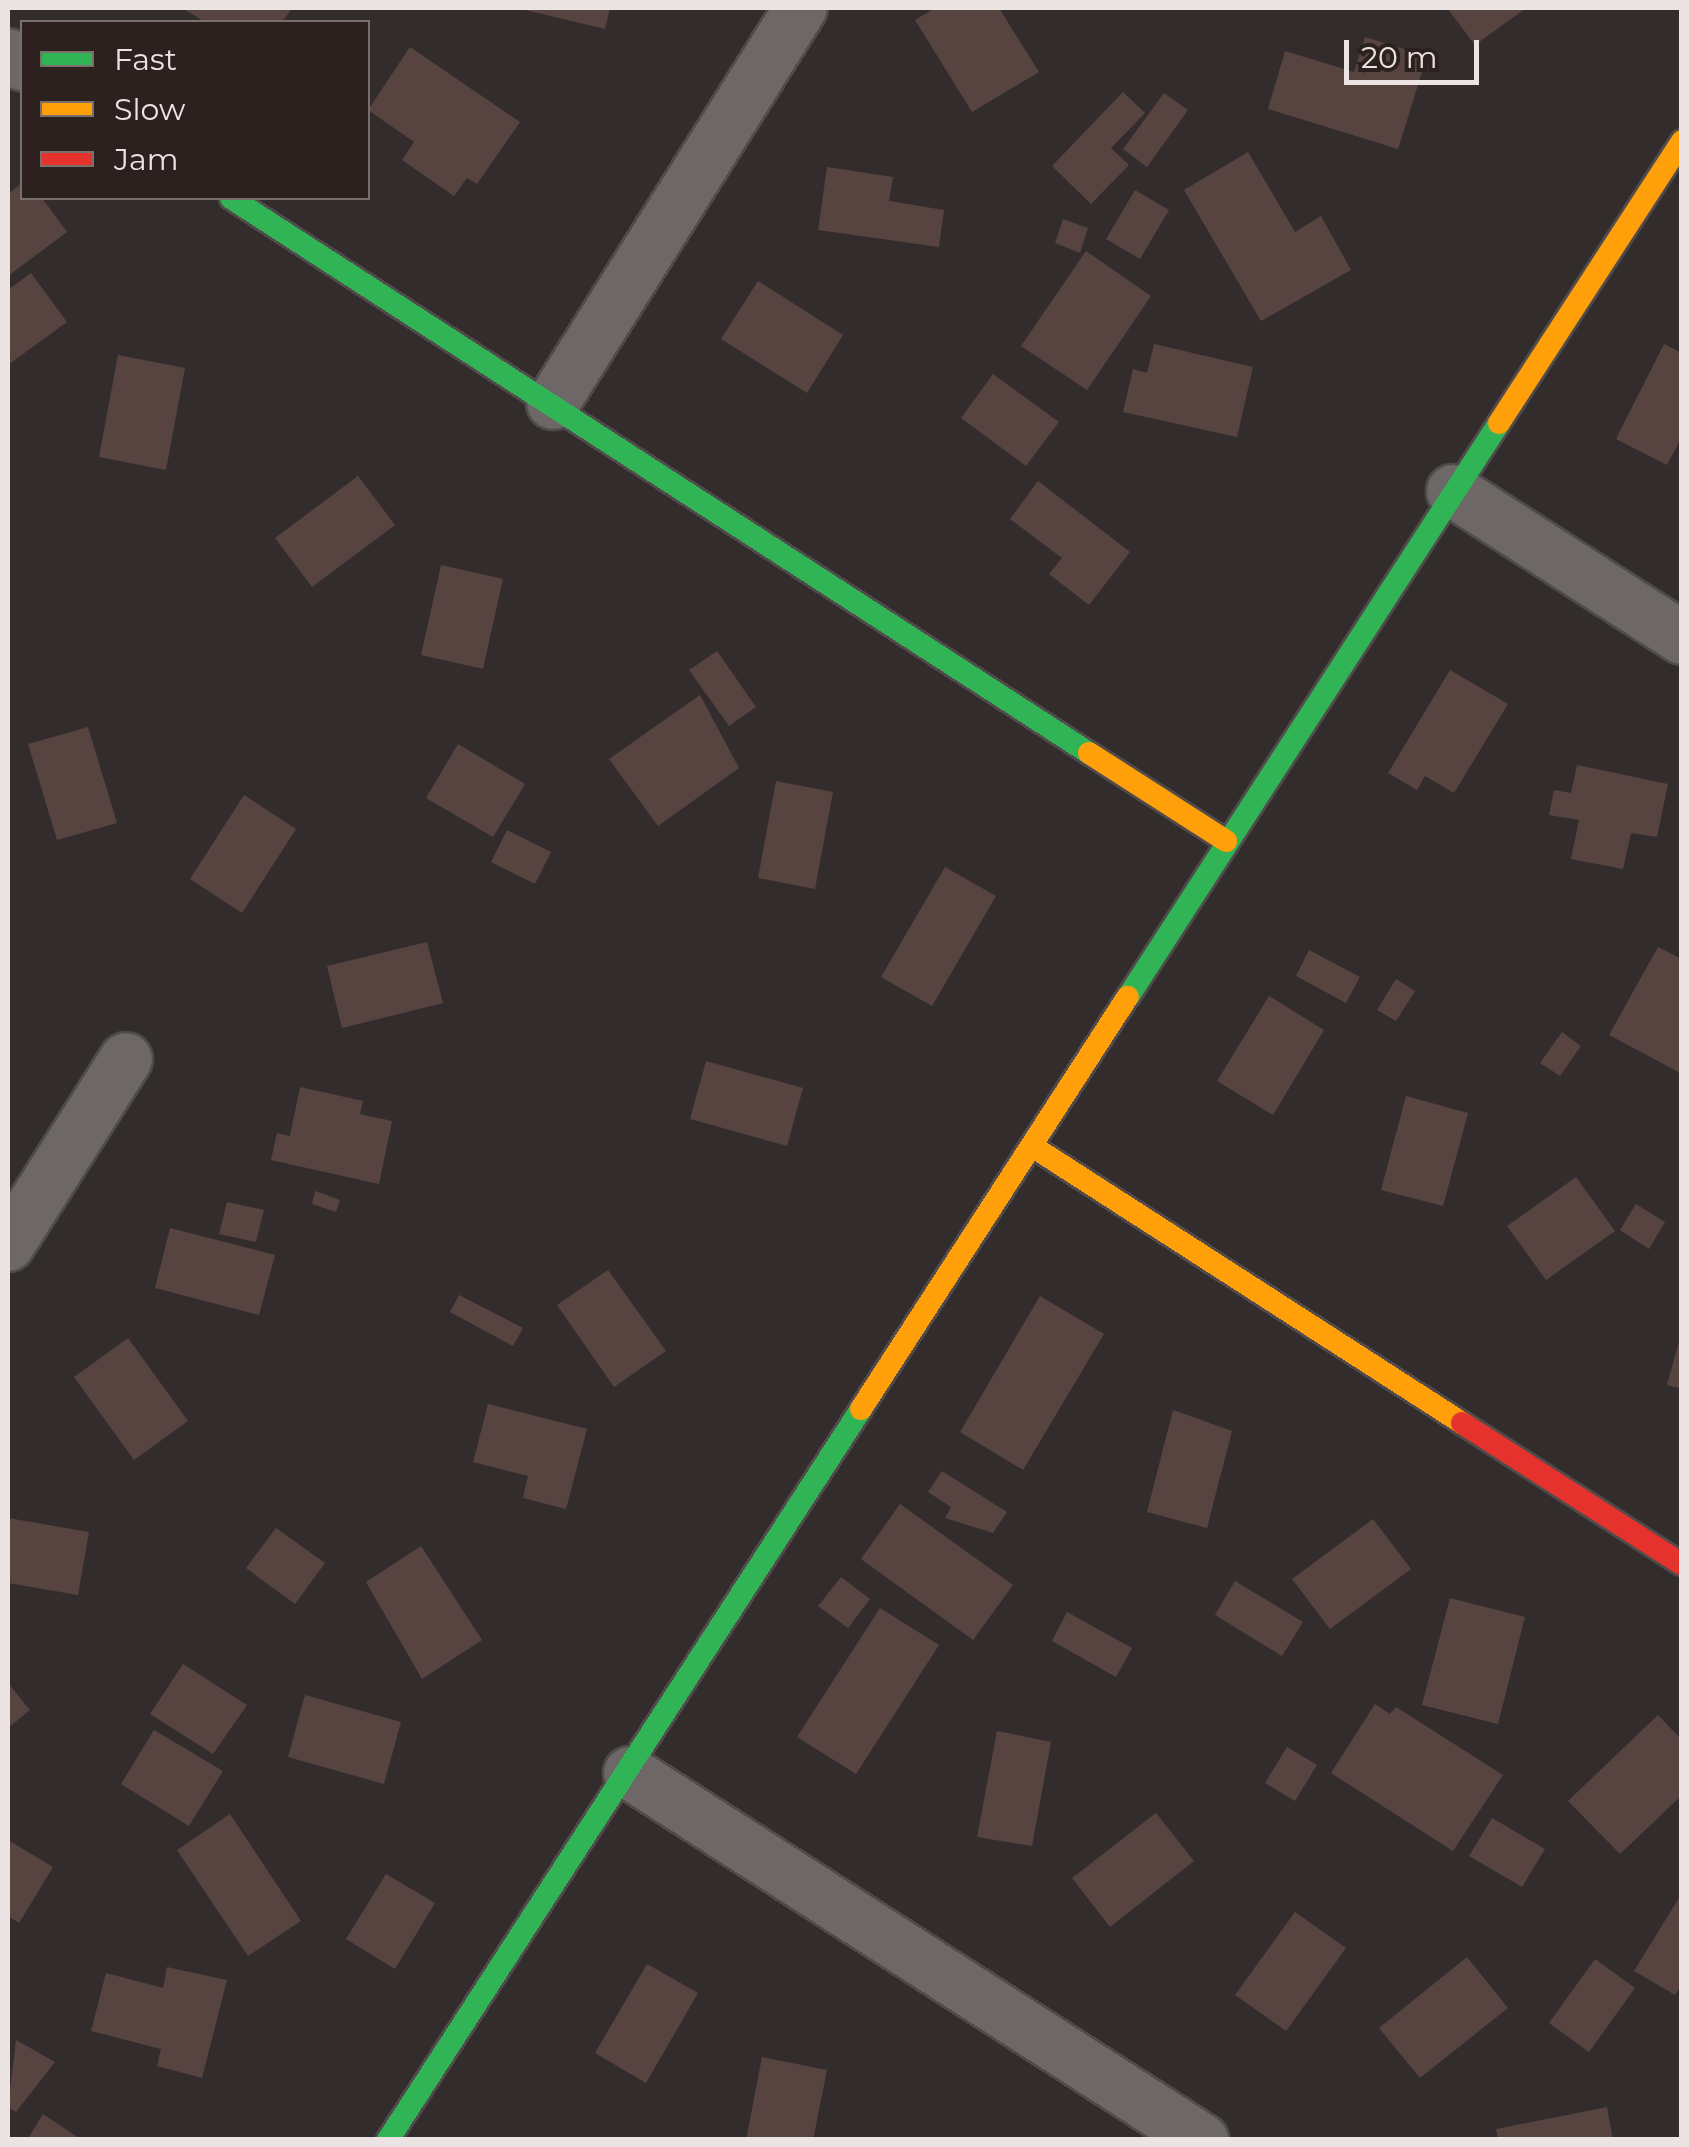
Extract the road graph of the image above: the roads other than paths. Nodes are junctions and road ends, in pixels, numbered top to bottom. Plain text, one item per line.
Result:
1 (801, 8) edge
2 (1682, 141) edge
3 (234, 200) edge
4 (553, 402) junction
5 (1452, 491) junction
6 (1682, 638) edge
7 (1226, 840) junction
8 (126, 1059) dead end
9 (1035, 1148) junction
10 (8, 1245) edge
11 (1682, 1564) edge
12 (630, 1772) junction
13 (388, 2140) edge
14 (1202, 2140) edge

1 - 4 street
2 - 5 street
3 - 4 street
4 - 7 street
5 - 6 street
5 - 7 street
7 - 9 street
8 - 10 street
9 - 11 street
9 - 12 street
12 - 13 street
12 - 14 street

